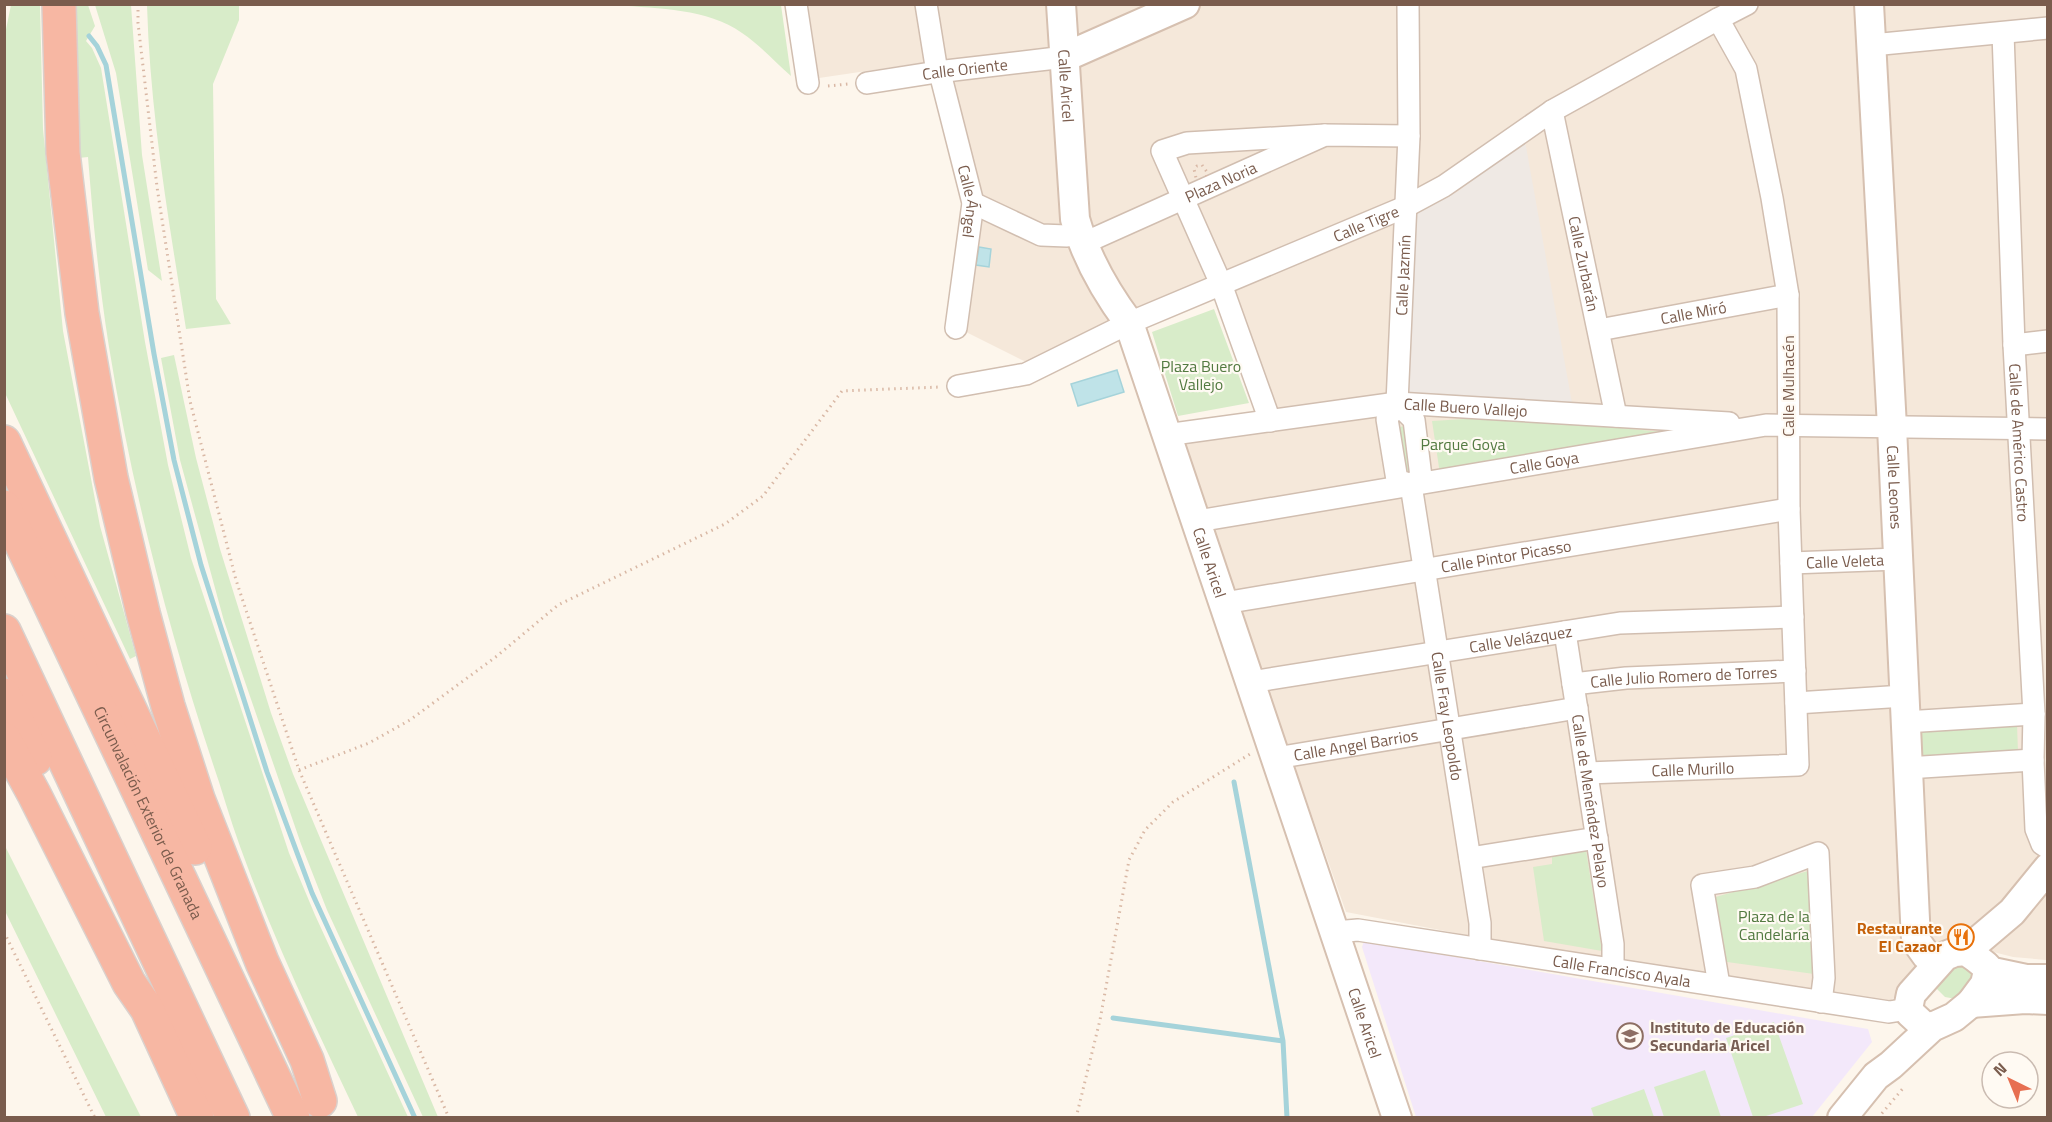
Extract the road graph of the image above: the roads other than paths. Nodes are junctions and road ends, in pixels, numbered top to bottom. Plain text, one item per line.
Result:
1 (59, 4) edge
2 (796, 4) edge
3 (926, 4) edge
4 (1061, 4) edge
5 (1185, 4) edge
6 (1408, 4) edge
7 (1747, 4) edge
8 (1869, 4) edge
9 (1718, 19) junction
10 (2048, 28) edge
11 (2003, 33) junction
12 (1872, 45) junction
13 (1065, 57) junction
14 (939, 74) junction
15 (808, 83) road end
16 (867, 83) road end
17 (1552, 111) junction
18 (1325, 135) junction
19 (1409, 136) junction
20 (1184, 195) junction
21 (973, 203) junction
22 (1405, 207) junction
23 (1074, 240) junction
24 (1221, 284) junction
25 (1788, 295) junction
26 (1129, 323) junction
27 (956, 328) dead end
28 (1599, 330) junction
29 (2048, 341) edge
30 (2014, 345) junction
31 (958, 386) road end
32 (1397, 404) junction
33 (1616, 416) junction
34 (1270, 421) junction
35 (1788, 424) junction
36 (1766, 425) junction
37 (1892, 427) junction
38 (2018, 429) junction
39 (2048, 429) edge
40 (1166, 435) junction
41 (4, 442) edge
42 (1411, 485) junction
43 (4, 507) edge
44 (1789, 509) junction
45 (1198, 521) junction
46 (1898, 559) junction
47 (1791, 563) junction
48 (1425, 569) junction
49 (1224, 603) junction
50 (1793, 617) junction
51 (4, 632) edge
52 (1565, 632) junction
53 (1438, 651) junction
54 (1795, 671) junction
55 (1251, 682) junction
56 (1573, 684) junction
57 (4, 695) edge
58 (1796, 703) junction
59 (1577, 708) junction
60 (1905, 709) junction
61 (2041, 717) edge
62 (1450, 729) junction
63 (4, 739) edge
64 (1273, 749) junction
65 (2033, 760) junction
66 (1798, 765) joint
67 (1907, 768) junction
68 (1587, 773) junction
69 (1597, 838) junction
70 (2048, 848) edge
71 (1470, 858) junction
72 (2048, 868) edge
73 (1335, 932) junction
74 (1480, 948) junction
75 (1980, 963) junction
76 (1936, 965) junction
77 (1613, 969) junction
78 (2048, 979) edge
79 (1719, 986) junction
80 (2048, 1000) edge
81 (1821, 1002) junction
82 (1971, 1003) junction
83 (147, 1010) junction
84 (1916, 1016) junction
85 (313, 1112) edge
86 (197, 1118) edge
87 (233, 1118) edge
88 (1397, 1118) edge
89 (1842, 1118) edge

1 - 85 highway
2 - 15 street
3 - 14 street, Calle Ángel
4 - 13 street, Calle Aricel
5 - 13 street
6 - 19 street, Calle Jazmín
7 - 9 street, Calle Tigre
8 - 12 street, Calle Leones
9 - 17 street, Calle Tigre
9 - 25 street, Calle Mulhacén
10 - 11 street
11 - 12 street
11 - 30 street, Calle de Américo Castro
12 - 37 street, Calle Leones
13 - 14 street, Calle Oriente
13 - 23 street, Calle Aricel
14 - 16 street, Calle Oriente
14 - 21 street, Calle Ángel
17 - 22 street, Calle Tigre
17 - 28 street, Calle Zurbarán
18 - 19 street, Plaza Noria
18 - 20 street, Plaza Noria
18 - 20 street, Plaza Noria
19 - 22 street, Calle Jazmín
20 - 23 street
20 - 24 street
21 - 23 street
21 - 27 street, Calle Ángel
22 - 24 street, Calle Tigre
22 - 32 street, Calle Jazmín
23 - 26 street, Calle Aricel
24 - 26 street, Calle Tigre
24 - 34 street
25 - 28 street, Calle Miró
25 - 35 street, Calle Mulhacén
26 - 31 street, Calle Tigre
26 - 40 street, Calle Aricel
28 - 33 street, Calle Zurbarán
29 - 30 street
30 - 38 street, Calle de Américo Castro
32 - 33 street, Calle Buero Vallejo
32 - 34 street, Calle Buero Vallejo
32 - 42 street
33 - 36 street, Calle Buero Vallejo
34 - 40 street, Calle Buero Vallejo
35 - 36 street, Calle Goya
35 - 37 street, Calle Goya
35 - 44 street, Calle Mulhacén
36 - 42 street, Calle Goya
37 - 38 street, Calle Goya
37 - 46 street, Calle Leones
38 - 39 street, Calle Goya
38 - 61 street, Calle de Américo Castro
40 - 45 street, Calle Aricel
41 - 85 highway
42 - 45 street, Calle Goya
42 - 48 street, Calle Fray Leopoldo
43 - 85 highway, Circunvalación Exterior de Granada
44 - 47 street, Calle Mulhacén
44 - 48 street, Calle Pintor Picasso
45 - 49 street, Calle Aricel
46 - 47 street, Calle Veleta
46 - 60 street, Calle Leones
47 - 50 street, Calle Mulhacén
48 - 49 street, Calle Pintor Picasso
48 - 53 street, Calle Fray Leopoldo
49 - 55 street, Calle Aricel
50 - 52 street, Calle Velázquez
50 - 54 street, Calle Mulhacén
51 - 87 highway
52 - 53 street, Calle Velázquez
52 - 56 street, Calle de Menéndez Pelayo
53 - 55 street, Calle Velázquez
53 - 62 street, Calle Fray Leopoldo
54 - 56 street, Calle Julio Romero de Torres
54 - 58 street, Calle Mulhacén
55 - 64 street, Calle Aricel
56 - 59 street, Calle de Menéndez Pelayo
57 - 83 highway
58 - 60 street
58 - 66 street, Calle Mulhacén
59 - 62 street, Calle Angel Barrios
59 - 68 street, Calle de Menéndez Pelayo
60 - 61 street
60 - 67 street, Calle Leones
61 - 65 street, Calle de Américo Castro
62 - 64 street, Calle Angel Barrios
62 - 71 street, Calle Fray Leopoldo
63 - 83 highway
64 - 73 street, Calle Aricel
65 - 67 street
65 - 70 street, Calle de Américo Castro
66 - 68 street, Calle Murillo
67 - 76 street, Calle Leones
68 - 69 street, Calle de Menéndez Pelayo
69 - 71 street
69 - 77 street, Calle de Menéndez Pelayo
71 - 74 street, Calle Fray Leopoldo
72 - 75 street
73 - 74 street, Calle Francisco Ayala
73 - 88 street, Calle Aricel
74 - 77 street, Calle Francisco Ayala
75 - 76 street
75 - 78 street
75 - 82 street
76 - 84 street
77 - 79 street, Calle Francisco Ayala
79 - 81 street, Calle Francisco Ayala
79 - 81 street
80 - 82 street
81 - 84 street, Calle Francisco Ayala
82 - 84 street
83 - 86 highway
84 - 89 street

